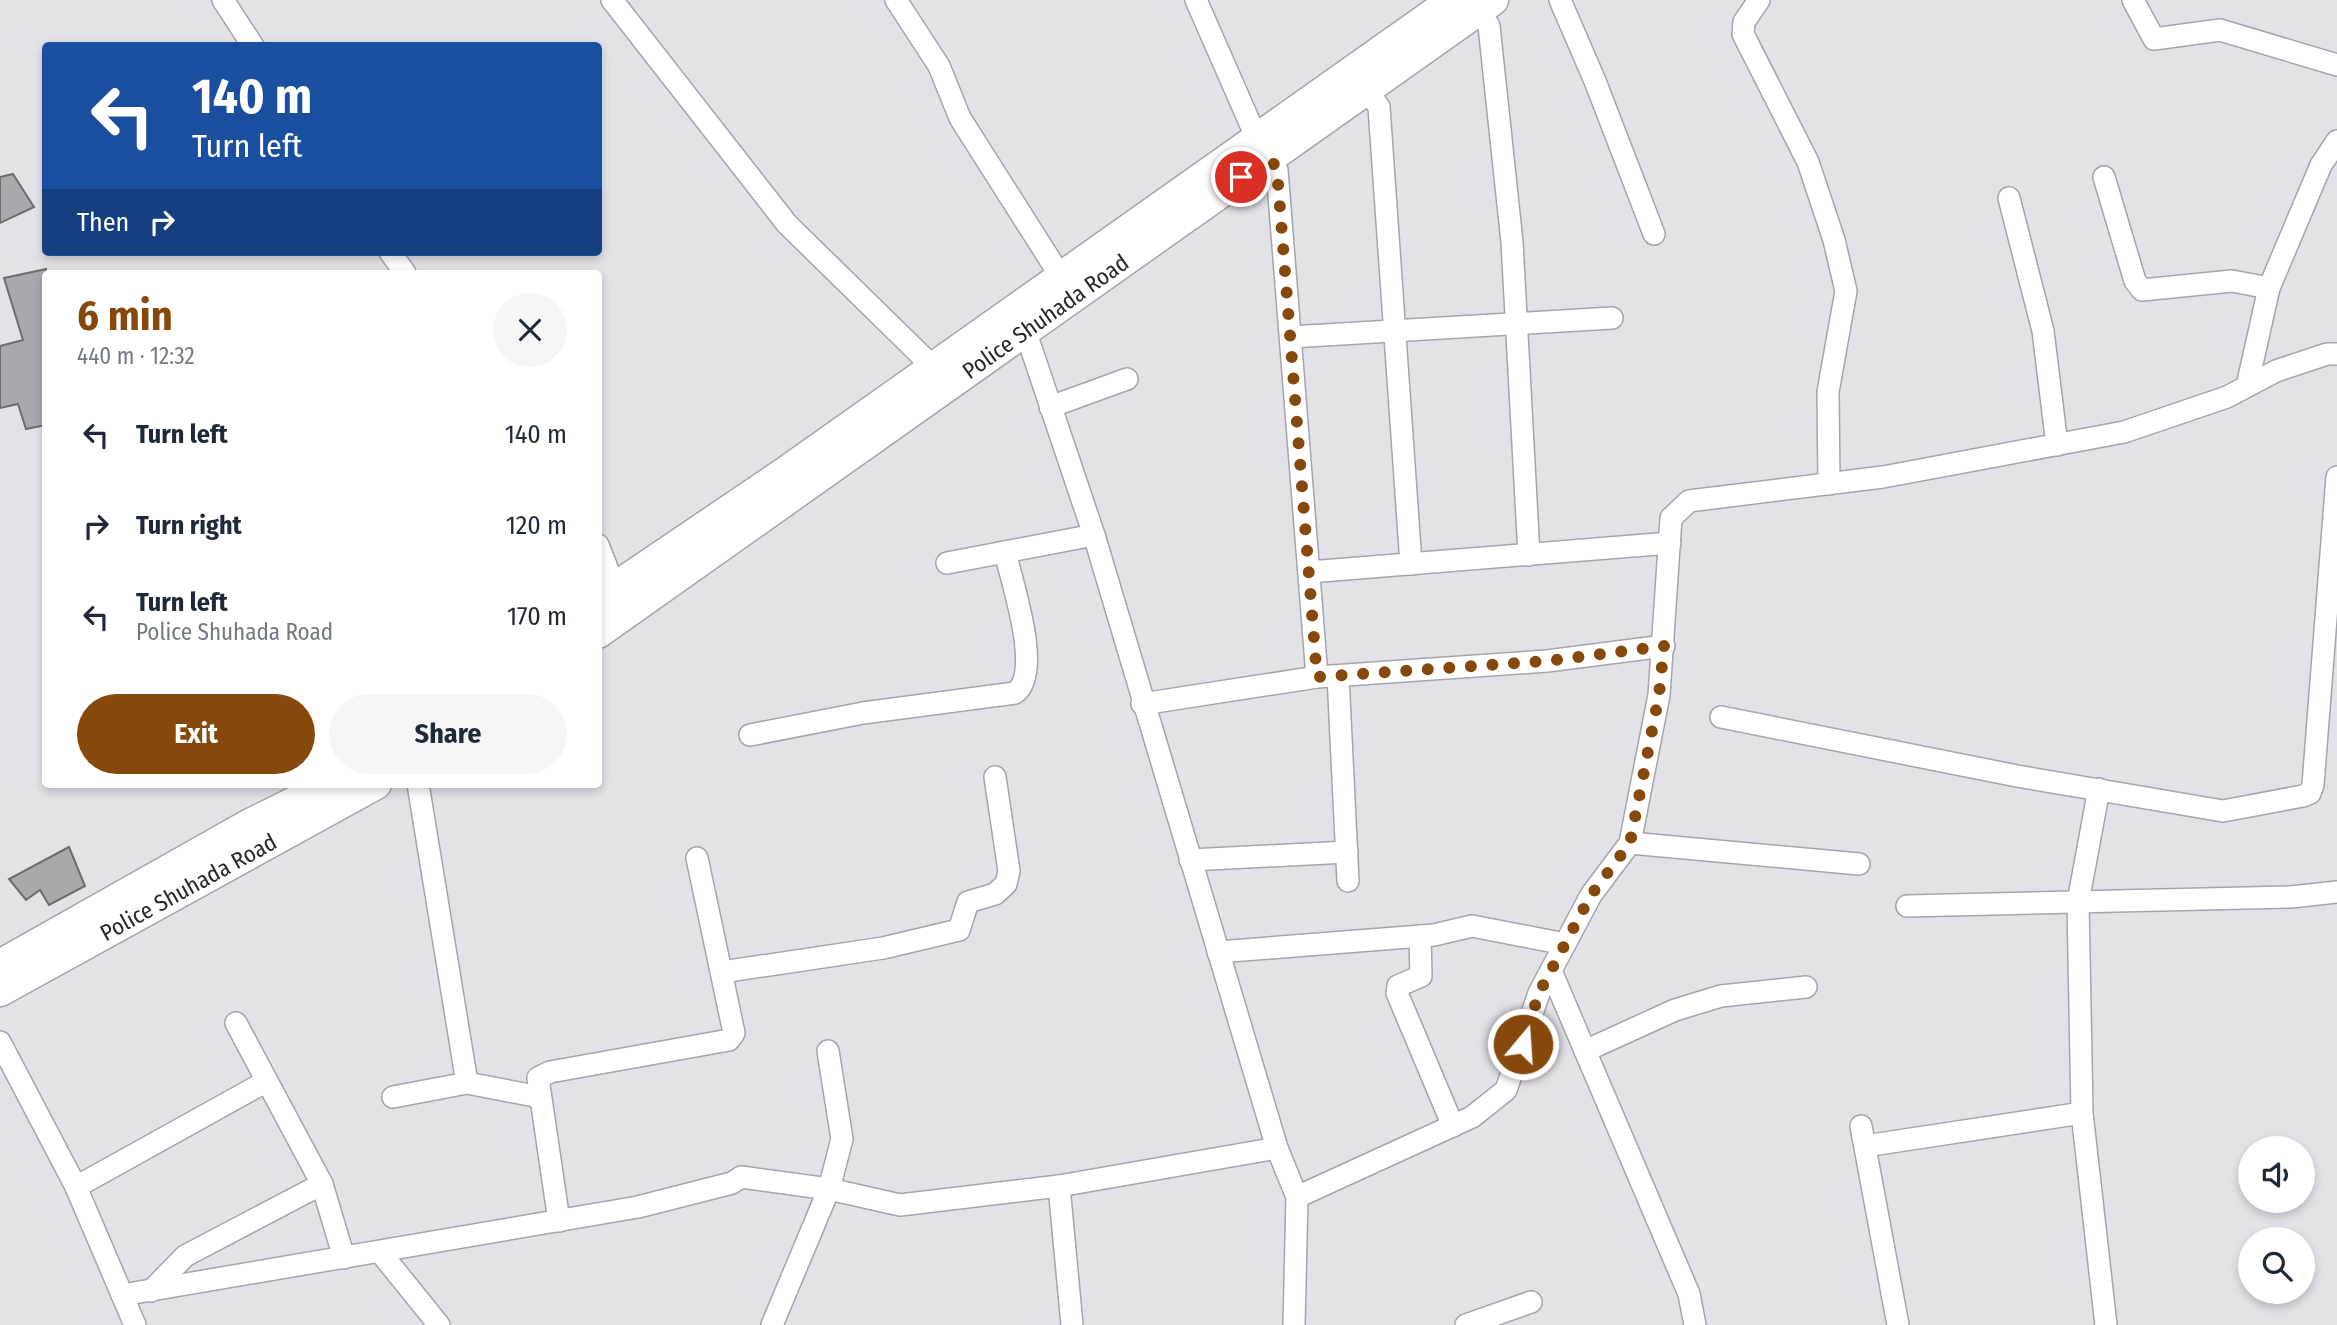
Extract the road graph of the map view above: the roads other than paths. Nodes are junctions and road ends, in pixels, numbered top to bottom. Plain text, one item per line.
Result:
1 (223, 0) edge
2 (612, 0) edge
3 (896, 0) edge
4 (1196, 0) edge
5 (1560, 0) edge
6 (1759, 0) edge
7 (2133, 0) edge
8 (1475, 3) edge
9 (250, 42) edge
10 (2337, 65) edge
11 (1367, 90) junction
12 (2337, 141) edge
13 (1264, 148) junction
14 (1235, 168) junction
15 (2104, 177) dead end
16 (2009, 198) dead end
17 (1654, 234) dead end
18 (1061, 277) junction
19 (2269, 288) junction
20 (1612, 318) dead end
21 (1516, 325) junction
22 (1025, 330) junction
23 (1396, 331) junction
24 (1291, 337) junction
25 (2337, 354) edge
26 (933, 367) junction
27 (1126, 379) dead end
28 (2247, 386) junction
29 (1050, 407) junction
30 (2057, 444) junction
31 (2337, 477) edge
32 (795, 480) junction
33 (1829, 484) junction
34 (1094, 535) junction
35 (1670, 543) junction
36 (1005, 552) junction
37 (1529, 555) junction
38 (947, 563) dead end
39 (1411, 564) junction
40 (602, 566) edge
41 (1309, 572) junction
42 (607, 593) edge
43 (2332, 601) edge
44 (602, 630) edge
45 (1664, 646) junction
46 (1328, 677) junction
47 (1142, 704) junction
48 (1721, 717) dead end
49 (750, 735) dead end
50 (995, 777) dead end
51 (419, 788) edge
52 (2099, 789) junction
53 (337, 790) edge
54 (1630, 843) junction
55 (1347, 852) junction
56 (697, 858) dead end
57 (1190, 860) junction
58 (1859, 864) dead end
59 (1348, 881) dead end
60 (2337, 892) edge
61 (2078, 902) junction
62 (1907, 906) dead end
63 (1420, 936) junction
64 (1565, 944) junction
65 (1218, 952) junction
66 (0, 965) edge
67 (1551, 971) junction
68 (722, 972) junction
69 (1806, 987) dead end
70 (0, 991) edge
71 (236, 1023) dead end
72 (0, 1042) edge
73 (828, 1051) dead end
74 (1585, 1051) junction
75 (267, 1081) junction
76 (467, 1083) junction
77 (393, 1097) dead end
78 (540, 1097) junction
79 (2082, 1113) junction
80 (1453, 1126) junction
81 (1277, 1148) junction
82 (322, 1184) junction
83 (1059, 1186) junction
84 (76, 1187) junction
85 (829, 1189) junction
86 (1297, 1197) junction
87 (559, 1221) junction
88 (380, 1252) junction
89 (344, 1258) junction
90 (151, 1291) junction
91 (122, 1296) junction
92 (1531, 1302) dead end
93 (135, 1325) edge
94 (439, 1325) edge
95 (772, 1325) edge
96 (1072, 1325) edge
97 (1294, 1325) edge
98 (1466, 1325) edge
99 (1695, 1325) edge
100 (1898, 1325) edge
101 (2106, 1325) edge

1 - 9 street
2 - 26 street
3 - 18 street
4 - 13 street
5 - 17 street
6 - 33 street
7 - 10 street
8 - 11 main road, Police Shuhada Road
8 - 13 main road, Police Shuhada Road
8 - 21 street
11 - 13 main road, Police Shuhada Road
11 - 23 street
12 - 19 street
13 - 14 main road, Police Shuhada Road
13 - 24 street
14 - 18 main road, Police Shuhada Road
14 - 22 main road, Police Shuhada Road
15 - 19 street
16 - 30 street
18 - 26 main road, Police Shuhada Road
19 - 28 street
20 - 21 street
21 - 23 street
21 - 37 street
22 - 29 street
22 - 32 main road, Police Shuhada Road
23 - 24 street
23 - 39 street
24 - 41 street
25 - 28 street
26 - 32 main road, Police Shuhada Road
27 - 29 street
28 - 30 street
29 - 34 street
30 - 33 street
31 - 43 street
32 - 42 main road, Police Shuhada Road
32 - 44 main road, Police Shuhada Road
33 - 35 street
34 - 36 street
34 - 47 street
35 - 37 street
35 - 45 street
36 - 38 street
36 - 49 street
37 - 39 street
39 - 41 street
40 - 42 street
41 - 46 street
43 - 52 street
45 - 46 street
45 - 54 street
46 - 47 street
46 - 55 street
47 - 57 street
48 - 52 street
50 - 68 street
51 - 76 street
52 - 61 street
53 - 66 main road, Police Shuhada Road
53 - 70 main road, Police Shuhada Road
54 - 58 street
54 - 64 street
55 - 57 street
55 - 59 street
56 - 68 street
57 - 65 street
60 - 61 street
61 - 62 street
61 - 79 street
63 - 64 street
63 - 65 street
63 - 80 street
64 - 67 street
65 - 81 street
67 - 74 street
67 - 80 street
68 - 78 street
69 - 74 street
71 - 75 street
72 - 84 street
73 - 85 street
74 - 99 street
75 - 82 street
75 - 84 street
76 - 77 street
76 - 78 street
78 - 87 street
79 - 100 street
79 - 101 street
80 - 86 street
81 - 83 street
81 - 86 street
82 - 89 street
82 - 90 street
83 - 85 street
83 - 96 street
84 - 91 street
85 - 87 street
85 - 95 street
86 - 97 street
87 - 88 street
88 - 89 street
88 - 94 street
89 - 90 street
90 - 91 street
91 - 93 street
92 - 98 street

